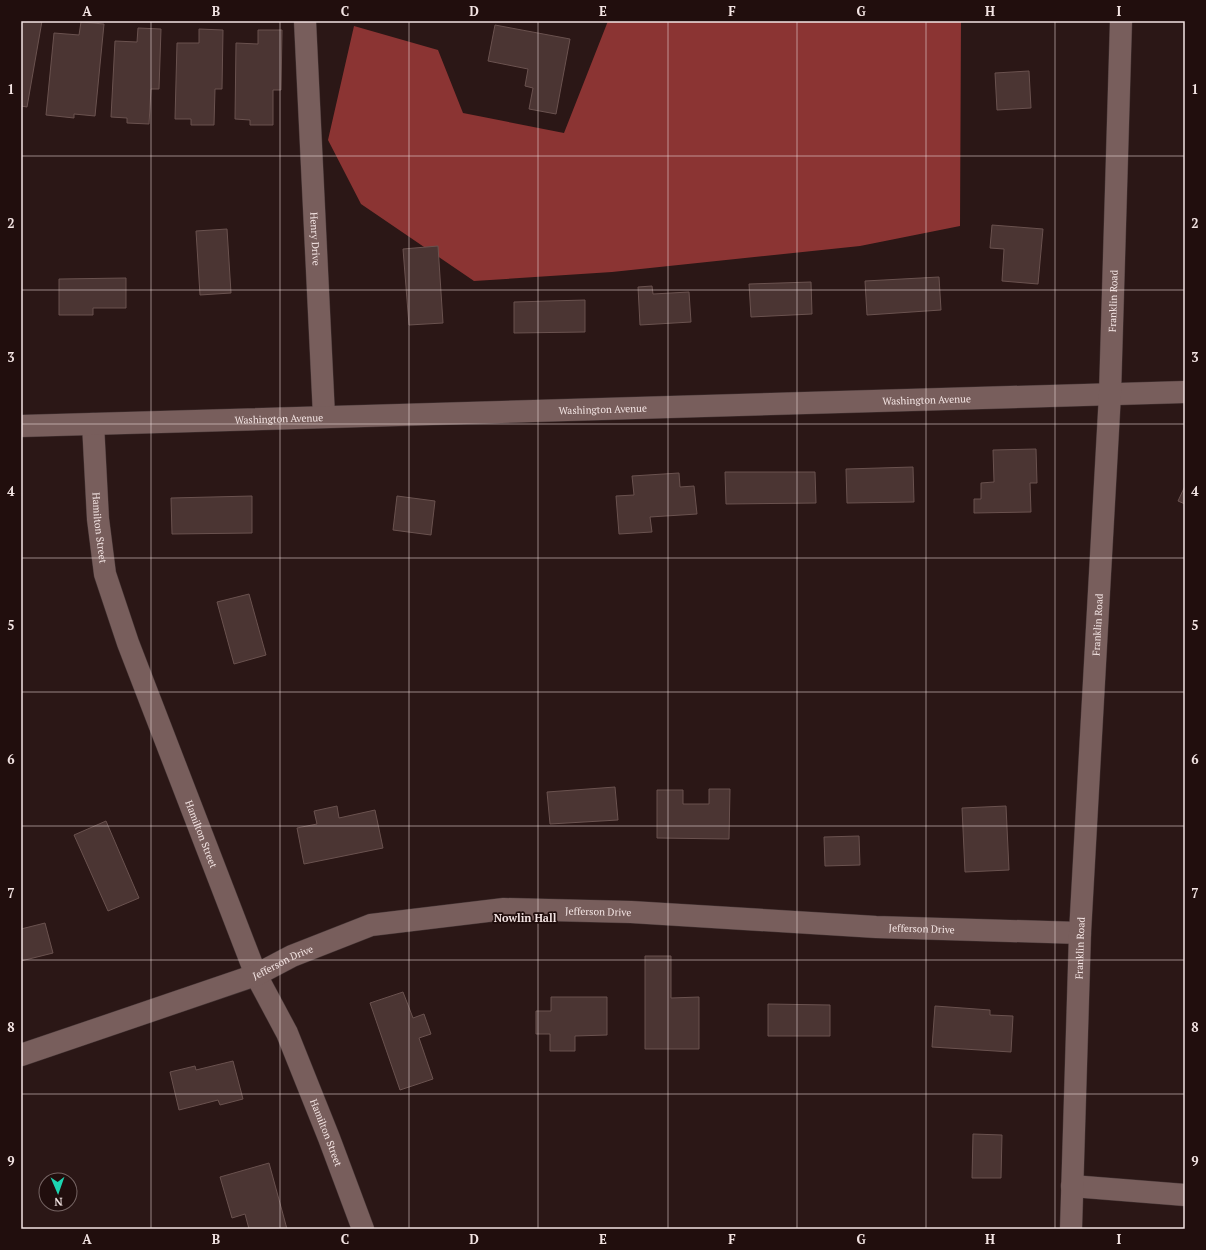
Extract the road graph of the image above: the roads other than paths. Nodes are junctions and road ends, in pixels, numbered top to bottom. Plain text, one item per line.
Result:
1 (305, 21) edge
2 (1121, 21) edge
3 (1185, 392) edge
4 (1110, 394) junction
5 (324, 416) junction
6 (93, 424) junction
7 (21, 426) edge
8 (1080, 933) junction
9 (256, 975) junction
10 (21, 1055) edge
11 (1072, 1186) junction
12 (1185, 1195) edge
13 (363, 1229) edge
14 (1071, 1229) edge

1 - 5 street, Henry Drive
2 - 4 street, Franklin Road
3 - 4 street, Washington Avenue
4 - 5 street, Washington Avenue
4 - 8 street, Franklin Road
5 - 6 street, Washington Avenue
6 - 7 street, Washington Avenue
6 - 9 street, Hamilton Street
8 - 9 street, Jefferson Drive
8 - 11 street, Franklin Road
9 - 10 street, Jefferson Drive
9 - 13 street, Hamilton Street
11 - 12 street
11 - 14 street, Franklin Road

